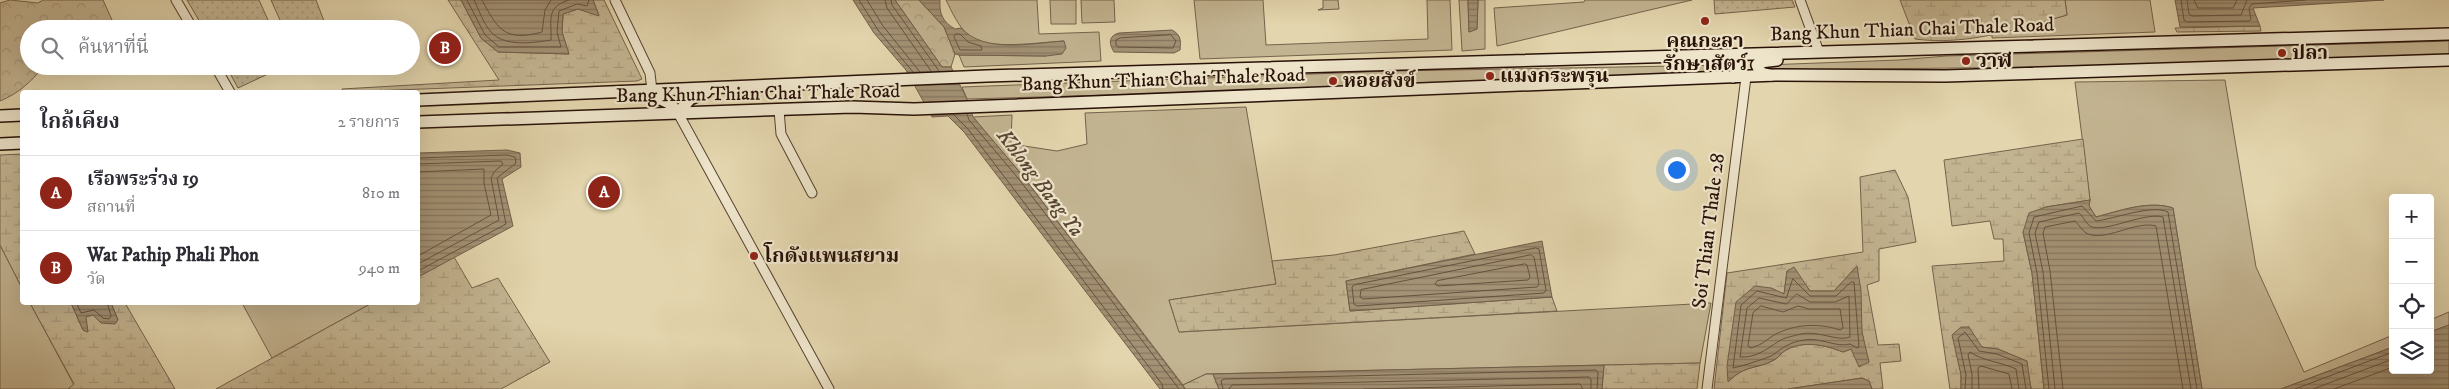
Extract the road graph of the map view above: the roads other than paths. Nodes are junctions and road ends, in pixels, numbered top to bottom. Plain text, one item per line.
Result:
1 (176, 0) edge
2 (615, 0) edge
3 (1800, 0) edge
4 (188, 20) edge
5 (2449, 34) edge
6 (1942, 49) junction
7 (1819, 52) junction
8 (2449, 60) edge
9 (1527, 61) junction
10 (220, 75) edge
11 (1772, 75) junction
12 (1733, 77) junction
13 (1746, 77) junction
14 (720, 88) junction
15 (229, 90) edge
16 (647, 91) junction
17 (420, 100) edge
18 (779, 110) junction
19 (678, 113) junction
20 (20, 115) edge
21 (0, 116) edge
22 (422, 122) edge
23 (20, 143) edge
24 (0, 144) edge
25 (812, 193) dead end
26 (829, 389) edge
27 (1707, 389) edge

1 - 4 street
2 - 16 street
3 - 7 street
5 - 6 main road, Bang Khun Thian Chai Thale Road
6 - 7 main road, Bang Khun Thian Chai Thale Road
6 - 11 main road
7 - 9 main road, Bang Khun Thian Chai Thale Road
8 - 11 main road, Bang Khun Thian Chai Thale Road
9 - 12 main road
9 - 14 main road, Bang Khun Thian Chai Thale Road
10 - 15 street
11 - 13 main road, Bang Khun Thian Chai Thale Road
12 - 13 main road, Bang Khun Thian Chai Thale Road
12 - 18 main road, Bang Khun Thian Chai Thale Road
13 - 27 street, Soi Thian Thale 28
14 - 16 main road, Bang Khun Thian Chai Thale Road
14 - 19 main road
16 - 17 main road, Bang Khun Thian Chai Thale Road
16 - 19 main road
17 - 22 main road
18 - 19 main road, Bang Khun Thian Chai Thale Road
18 - 25 street
19 - 22 main road, Bang Khun Thian Chai Thale Road
19 - 26 street
20 - 21 main road
23 - 24 main road

